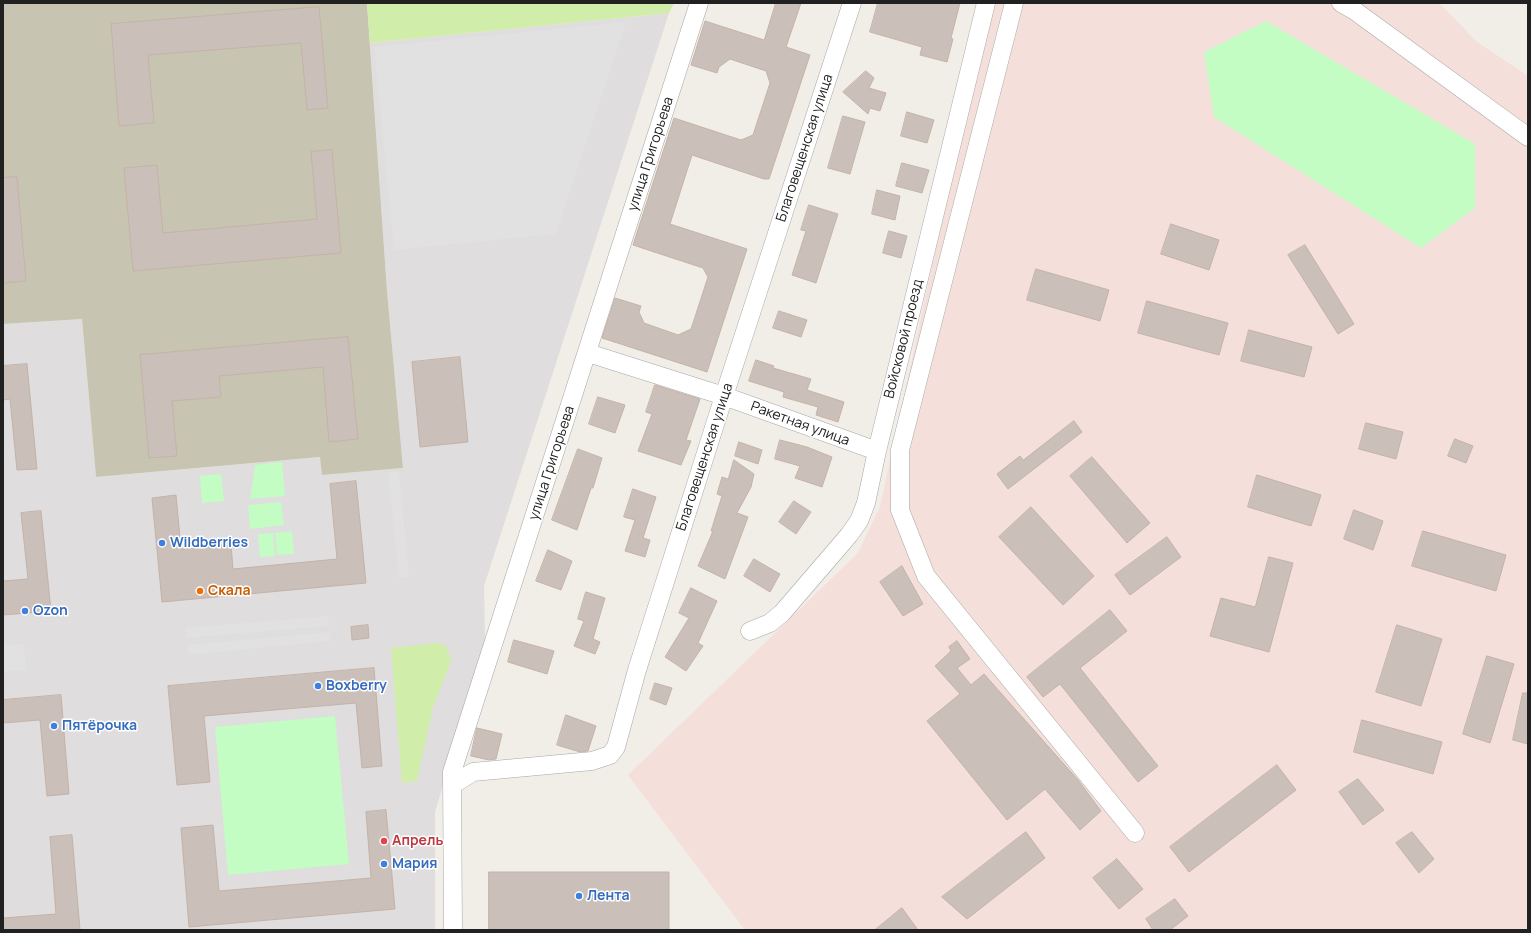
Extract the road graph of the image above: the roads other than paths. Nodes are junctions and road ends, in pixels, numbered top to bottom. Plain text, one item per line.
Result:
1 (699, 3) edge
2 (852, 3) edge
3 (986, 3) edge
4 (1014, 3) edge
5 (1341, 3) edge
6 (1528, 137) edge
7 (588, 353) junction
8 (724, 396) junction
9 (877, 451) junction
10 (750, 630) dead end
11 (452, 785) junction
12 (1135, 833) dead end
13 (453, 930) edge

1 - 7 street, улица Григорьева
2 - 8 street, Благовещенская улица
3 - 9 street, Войсковой проезд
4 - 12 street
5 - 6 street
7 - 8 street, Ракетная улица
7 - 11 street, улица Григорьева
8 - 9 street, Ракетная улица
8 - 11 street, Благовещенская улица
9 - 10 street, Войсковой проезд
11 - 13 street, улица Григорьева

